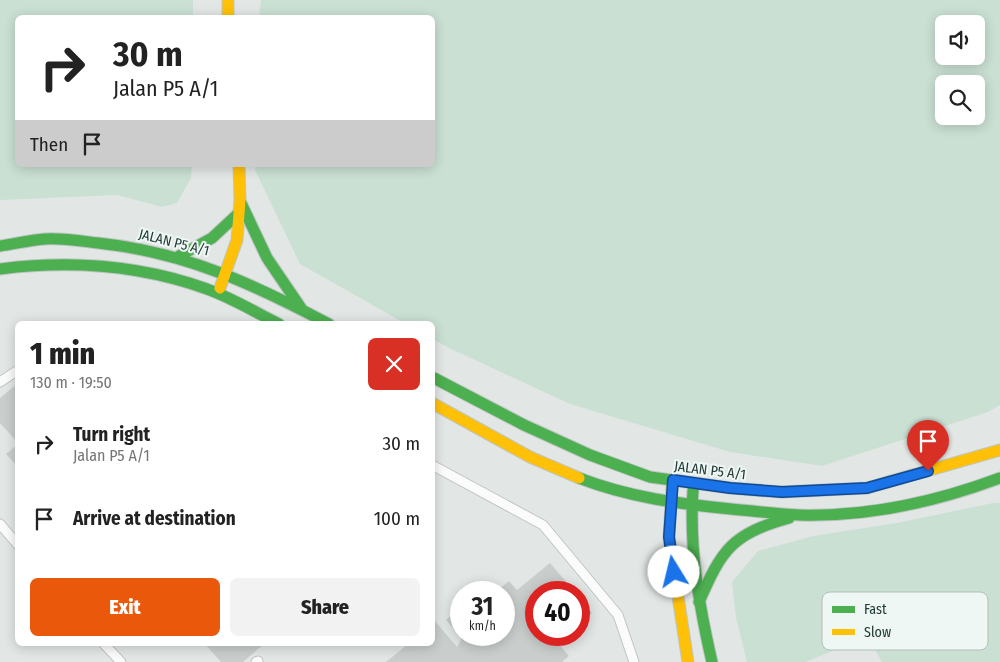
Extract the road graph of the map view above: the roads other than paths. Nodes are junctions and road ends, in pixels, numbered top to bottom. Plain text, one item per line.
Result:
1 (228, 0) edge
2 (228, 15) edge
3 (239, 167) edge
4 (240, 207) junction
5 (0, 246) edge
6 (179, 256) junction
7 (0, 269) edge
8 (226, 273) junction
9 (218, 294) junction
10 (303, 310) junction
11 (273, 321) edge
12 (323, 321) edge
13 (15, 372) edge
14 (435, 379) edge
15 (0, 382) edge
16 (435, 405) edge
17 (1000, 450) edge
18 (435, 467) edge
19 (1000, 478) edge
20 (673, 480) junction
21 (694, 484) junction
22 (670, 502) junction
23 (692, 506) junction
24 (800, 515) junction
25 (0, 524) edge
26 (15, 542) edge
27 (698, 604) junction
28 (106, 646) edge
29 (121, 662) edge
30 (634, 662) edge
31 (688, 662) edge
32 (712, 662) edge

1 - 2 street
3 - 4 street
4 - 6 street
4 - 8 street
4 - 10 street
5 - 6 street, JALAN P5 A/1
6 - 8 street, JALAN P5 A/1
7 - 9 street
8 - 9 street
8 - 10 street, JALAN P5 A/1
9 - 11 street
10 - 12 street, JALAN P5 A/1
13 - 15 lane
14 - 20 street, JALAN P5 A/1
16 - 22 street
17 - 21 street, JALAN P5 A/1
18 - 30 lane
19 - 24 street
20 - 21 street, JALAN P5 A/1
20 - 22 street
21 - 23 street
22 - 23 street
22 - 31 street
23 - 24 street
23 - 27 street
24 - 27 street
25 - 26 lane
27 - 32 street
28 - 29 lane

